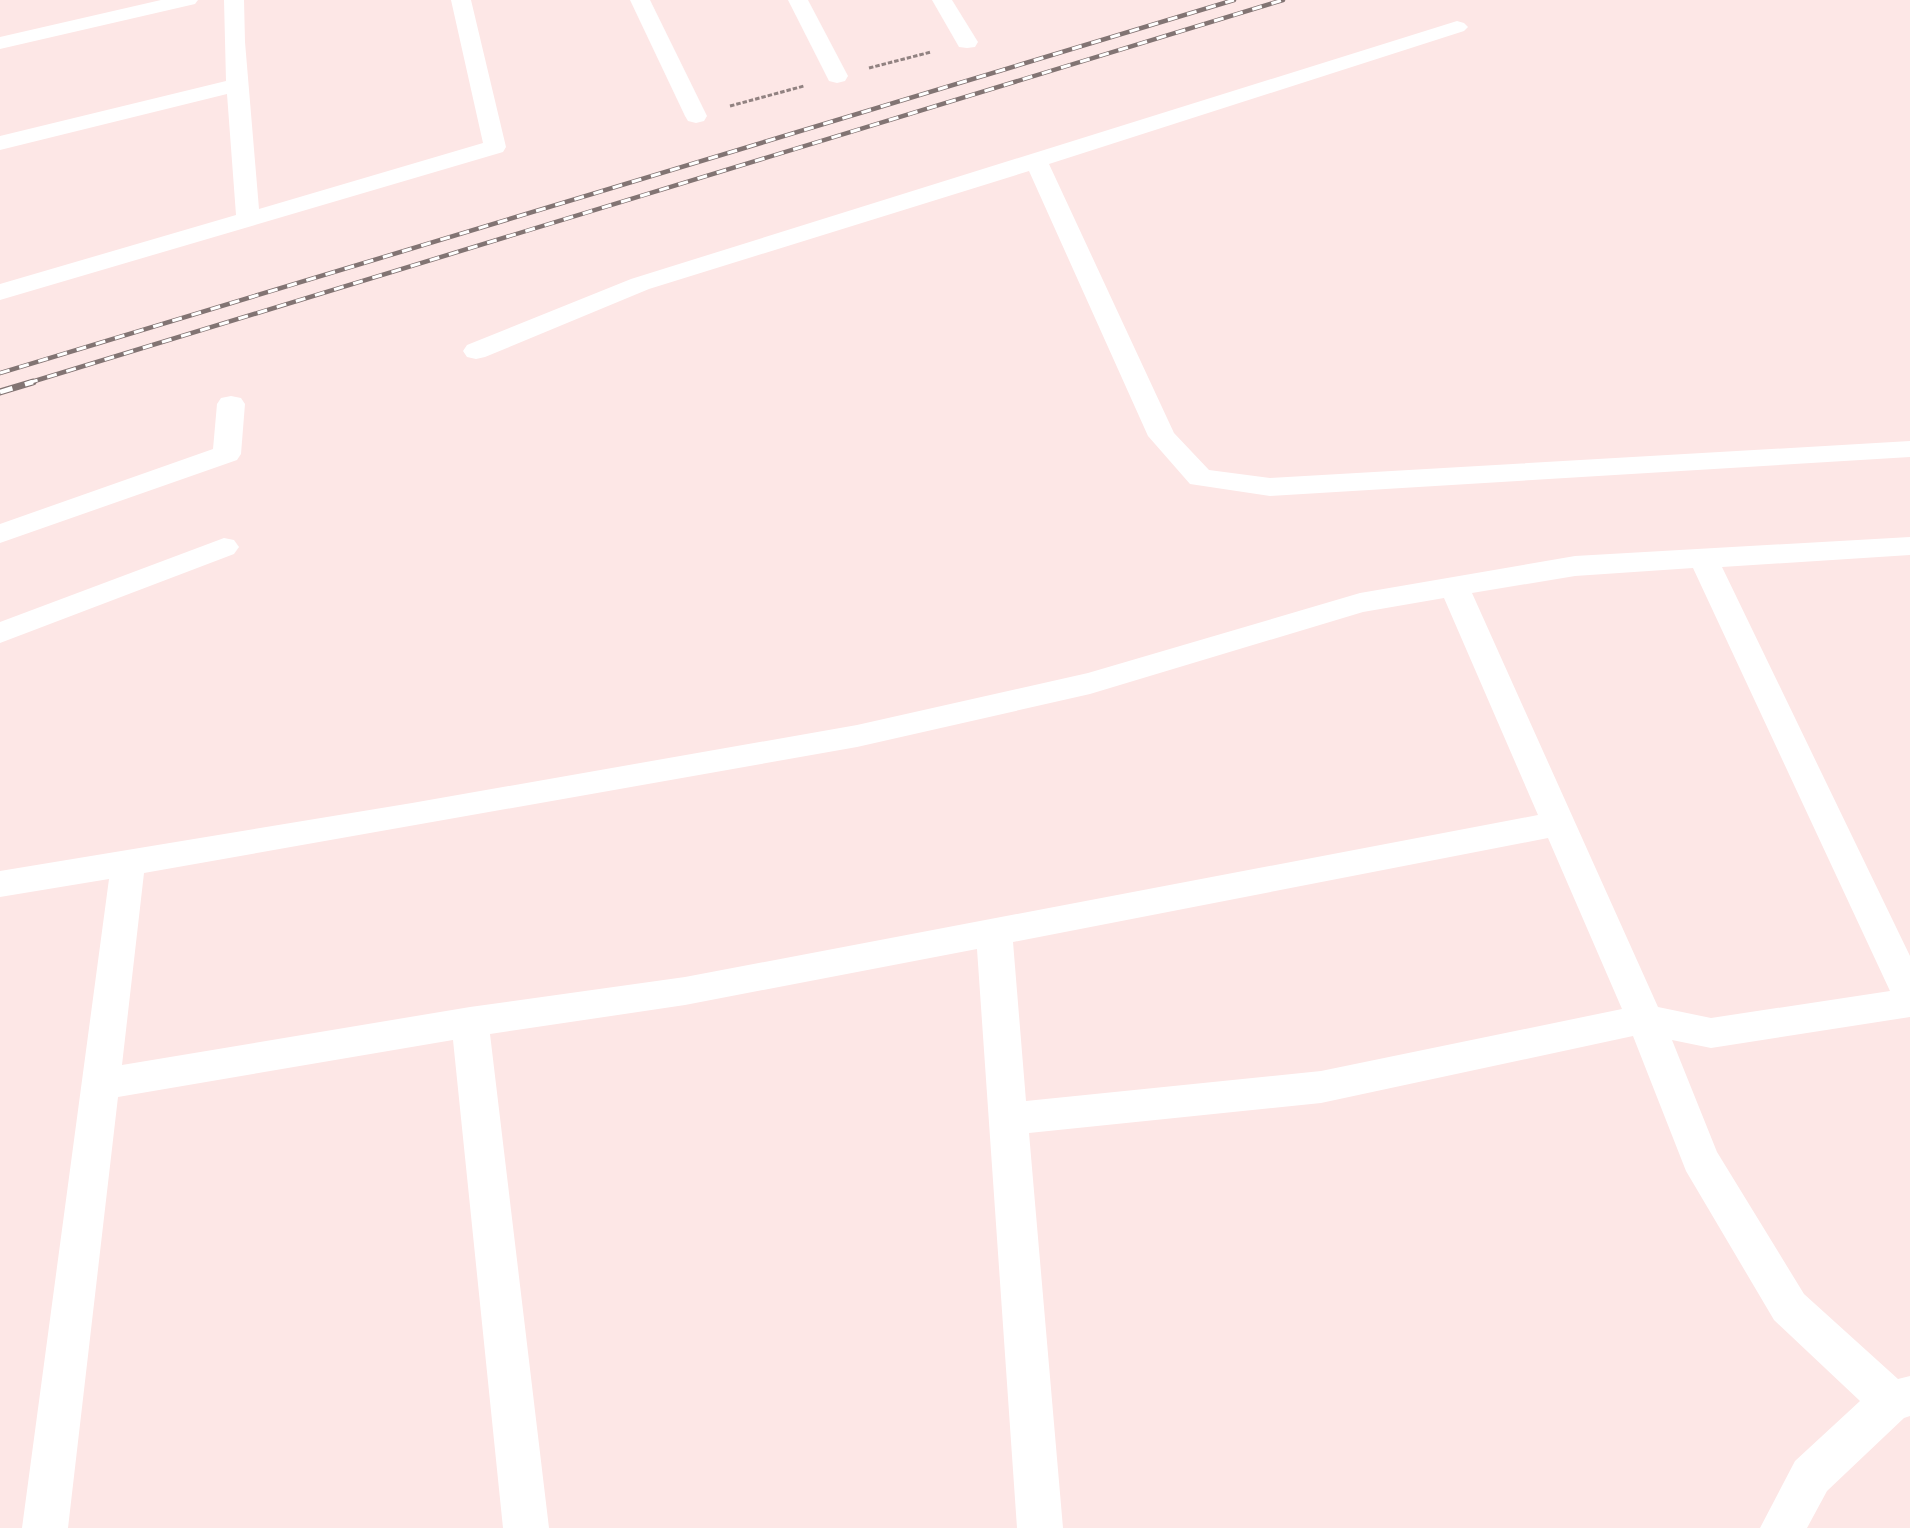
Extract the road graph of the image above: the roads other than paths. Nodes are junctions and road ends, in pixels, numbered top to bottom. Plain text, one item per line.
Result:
1 (188, 0) edge
2 (234, 0) edge
3 (461, 0) edge
4 (640, 0) edge
5 (798, 0) edge
6 (942, 0) edge
7 (1457, 27) dead end
8 (967, 42) dead end
9 (0, 43) edge
10 (837, 76) dead end
11 (237, 85) junction
12 (696, 116) dead end
13 (0, 143) edge
14 (1036, 161) junction
15 (248, 220) junction
16 (0, 292) edge
17 (476, 351) dead end
18 (231, 404) dead end
19 (1910, 449) edge
20 (0, 534) edge
21 (1910, 546) edge
22 (224, 547) dead end
23 (1703, 558) junction
24 (1454, 586) junction
25 (0, 633) edge
26 (1559, 823) junction
27 (128, 862) junction
28 (0, 884) edge
29 (994, 932) junction
30 (1910, 994) edge
31 (1910, 1002) edge
32 (1645, 1019) junction
33 (470, 1022) junction
34 (101, 1084) junction
35 (1009, 1119) junction
36 (1900, 1399) edge
37 (45, 1528) edge
38 (526, 1528) edge
39 (1040, 1528) edge
40 (1783, 1528) edge

1 - 9 street
2 - 11 street
3 - 15 street
4 - 12 street
5 - 10 street
6 - 8 street
7 - 14 street
11 - 13 street
11 - 15 street
14 - 17 street
14 - 19 street
15 - 16 street
18 - 20 street
21 - 23 street
22 - 25 street
23 - 24 street
23 - 30 street
24 - 26 street
24 - 27 street
26 - 29 street
26 - 32 street
27 - 28 street
27 - 34 street
29 - 33 street
29 - 35 street
31 - 32 street
32 - 35 street
32 - 36 street
33 - 34 street
33 - 38 street
34 - 37 street
35 - 39 street
36 - 40 street

